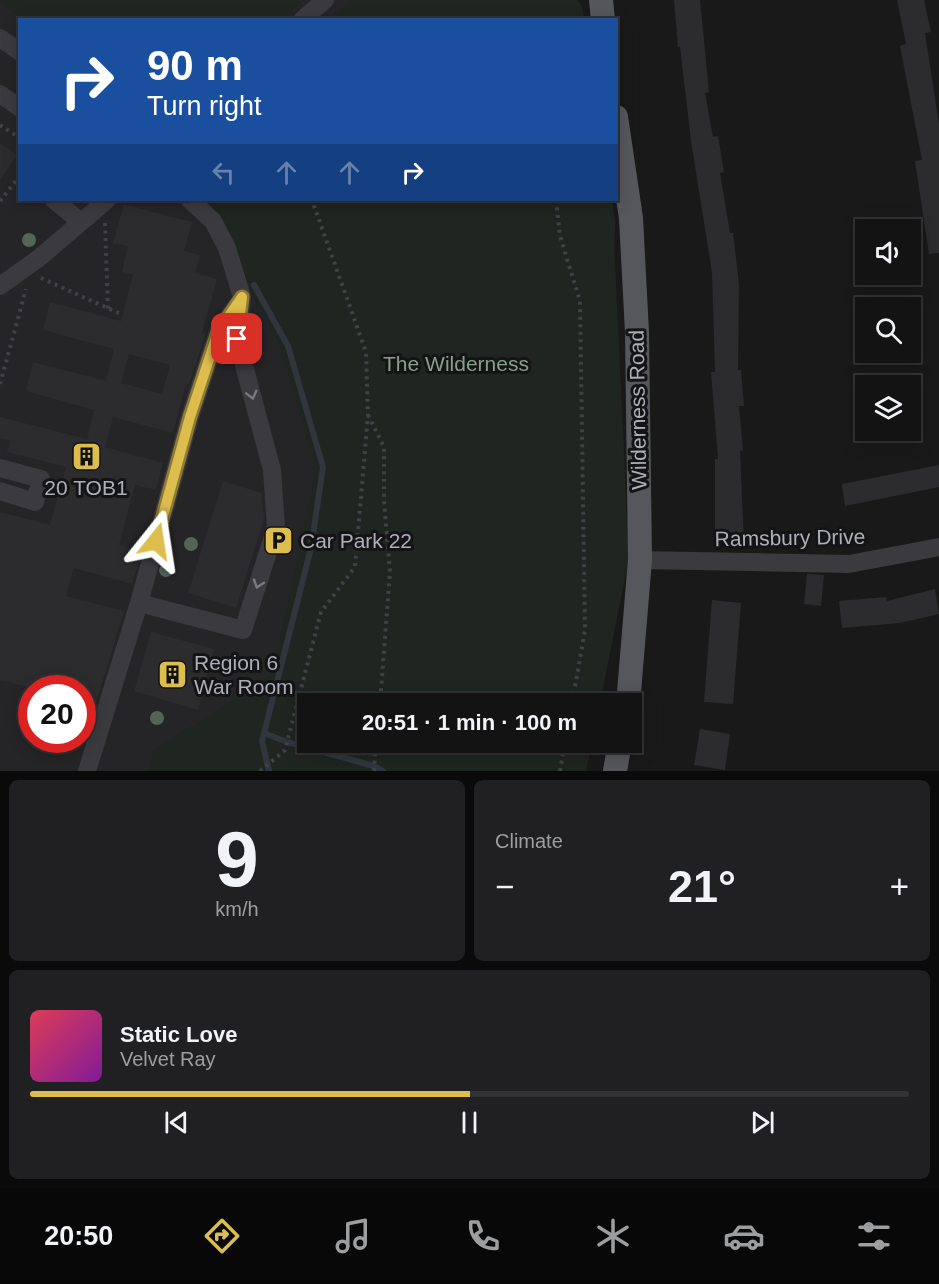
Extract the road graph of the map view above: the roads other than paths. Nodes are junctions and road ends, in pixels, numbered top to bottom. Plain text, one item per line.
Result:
1 (325, 0) edge
2 (601, 0) edge
3 (304, 18) edge
4 (603, 18) edge
5 (0, 38) edge
6 (18, 51) edge
7 (0, 94) edge
8 (18, 107) edge
9 (618, 130) edge
10 (55, 201) edge
11 (106, 201) edge
12 (191, 201) edge
13 (81, 222) junction
14 (0, 286) edge
15 (242, 297) junction
16 (0, 468) edge
17 (0, 491) edge
18 (939, 546) edge
19 (640, 560) junction
20 (139, 603) junction
21 (629, 693) edge
22 (618, 753) edge
23 (87, 771) edge
24 (615, 771) edge

1 - 3 street
2 - 4 main road
5 - 6 street
7 - 8 street
9 - 19 main road, Wilderness Road
10 - 13 street
11 - 13 street
12 - 15 street
13 - 14 street
15 - 20 street
15 -> 20 street
16 - 17 street
18 - 19 street, Ramsbury Drive
19 - 21 main road, Wilderness Road
20 - 23 street
22 - 24 main road

